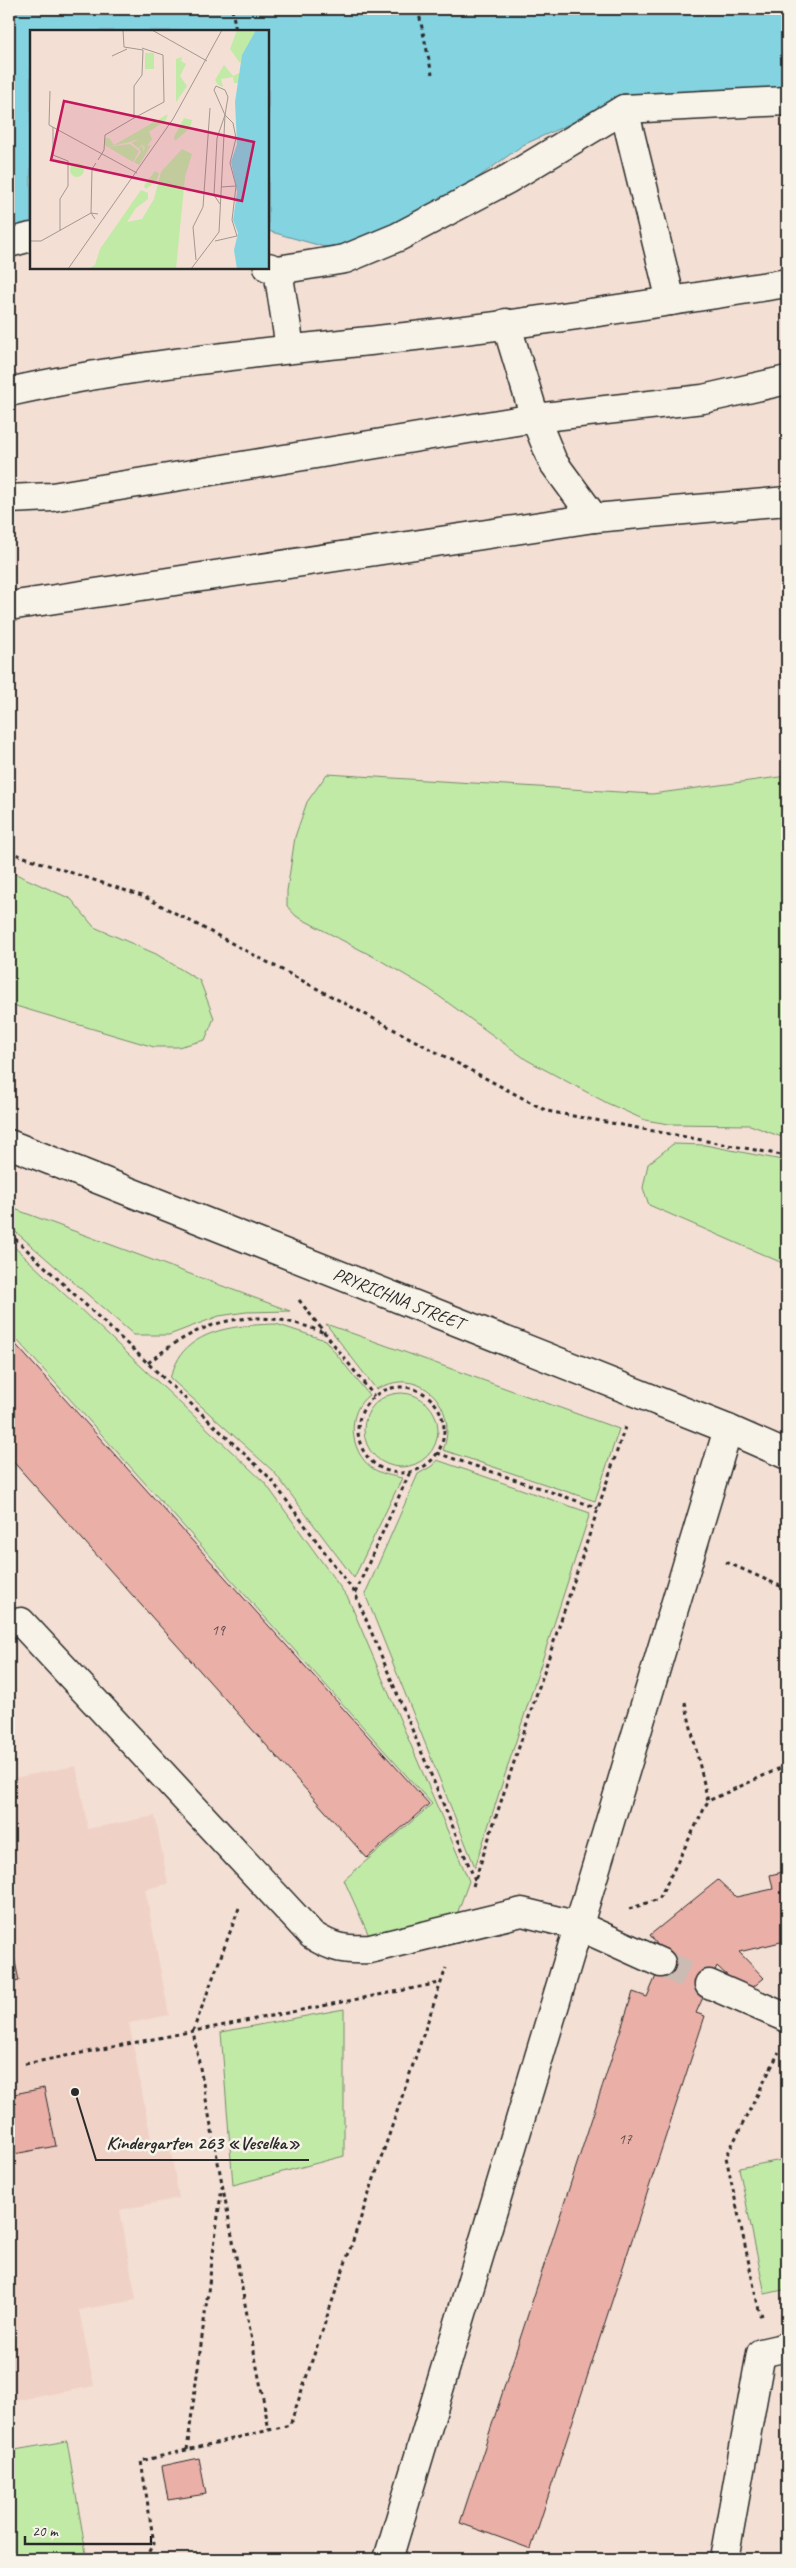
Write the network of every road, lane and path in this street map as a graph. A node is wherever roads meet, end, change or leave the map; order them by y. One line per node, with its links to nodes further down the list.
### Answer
1 (232, 9): 3 (path)
2 (418, 9): 4 (path)
3 (236, 30)
4 (432, 74)
5 (787, 101): 6 (street)
6 (624, 109): 9 (street); 11 (street)
7 (30, 238): 8 (street)
8 (9, 243)
9 (273, 269): 13 (street)
10 (787, 284): 11 (street)
11 (671, 301): 12 (street)
12 (506, 323): 13 (street); 16 (street)
13 (290, 348): 15 (street)
14 (787, 380): 16 (street)
15 (9, 392)
16 (535, 418): 17 (street); 19 (street)
17 (9, 500)
18 (787, 501): 19 (street)
19 (594, 518): 20 (street)
20 (9, 606)
21 (9, 852): 23 (path)
22 (9, 1144): 30 (street, PRYRICHNA STREET)
23 (787, 1156)
24 (9, 1233): 27 (path)
25 (298, 1298): 26 (path)
26 (326, 1334): 27 (path); 28 (path)
27 (148, 1363): 37 (path)
28 (374, 1396): 31 (path); 33 (path)
29 (626, 1421): 34 (path)
30 (728, 1429): 32 (street, PRYRICHNA STREET); 35 (street)
31 (437, 1453): 33 (path); 34 (path)
32 (787, 1455)
33 (410, 1472): 37 (path)
34 (598, 1508): 43 (path)
35 (693, 1548): 36 (path); 44 (street)
36 (787, 1589)
37 (355, 1593): 43 (path)
38 (13, 1618): 42 (street)
39 (683, 1694): 41 (path)
40 (787, 1765): 41 (path)
41 (708, 1802): 44 (path)
42 (253, 1871): 45 (street); 50 (path)
43 (475, 1881): 45 (path)
44 (579, 1926): 45 (street); 46 (street); 60 (street)
45 (460, 1927): 47 (path)
46 (661, 1963)
47 (441, 1983): 50 (path); 56 (path)
48 (709, 1984): 49 (street)
49 (787, 2018)
50 (193, 2030): 52 (path); 53 (path)
51 (783, 2045): 54 (path)
52 (26, 2064)
53 (223, 2183): 56 (path); 57 (path)
54 (769, 2313)
55 (787, 2347): 61 (street)
56 (269, 2430): 57 (path)
57 (187, 2450): 59 (path)
58 (787, 2557): 62 (path)
59 (146, 2559)
60 (388, 2559)
61 (724, 2559)
62 (772, 2559)

